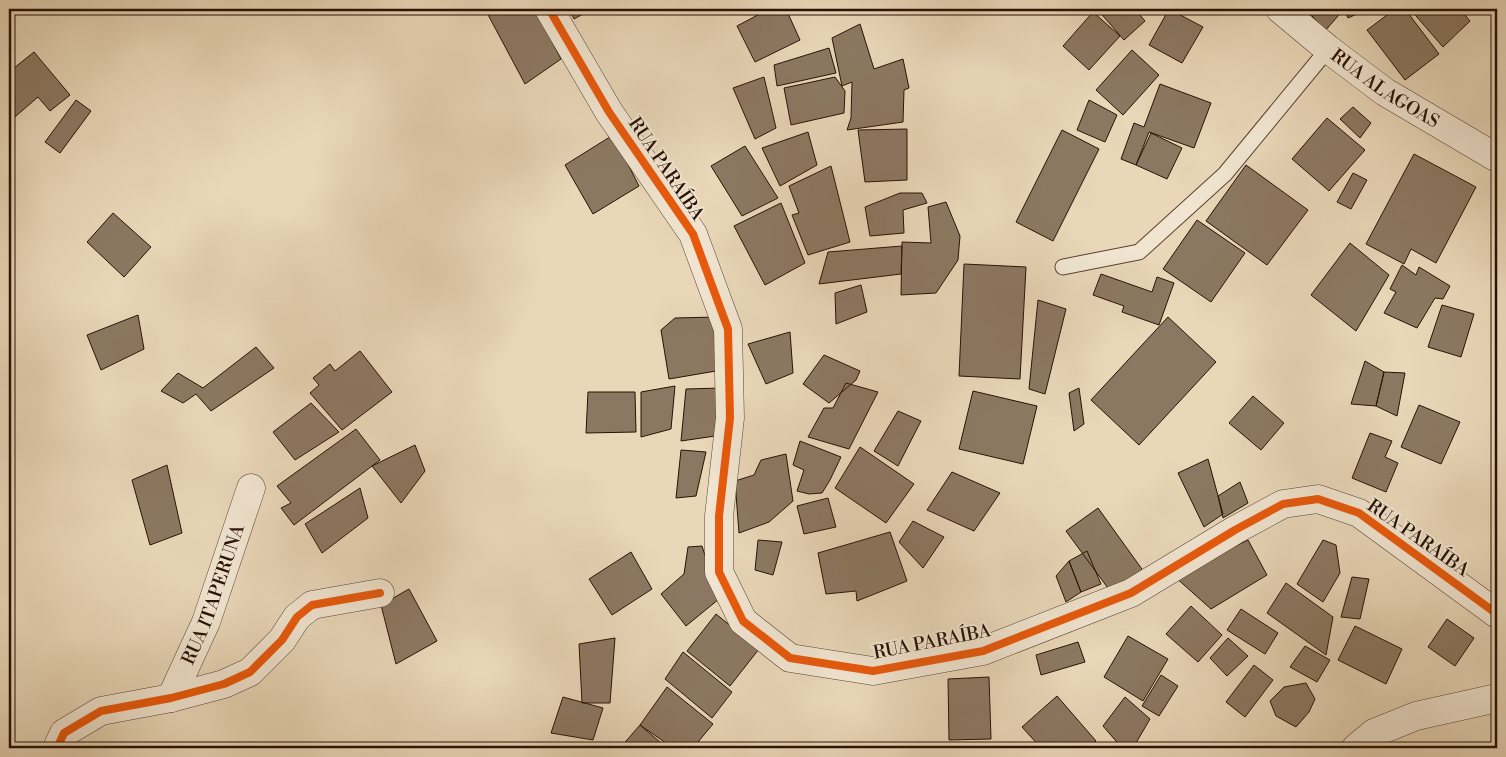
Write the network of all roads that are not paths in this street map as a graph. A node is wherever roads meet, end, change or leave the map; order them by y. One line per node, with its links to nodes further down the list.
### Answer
1 (549, 9): 8 (street, RUA PARAÍBA)
2 (1280, 9): 3 (street, RUA ALAGOAS)
3 (1328, 49): 4 (street, RUA ALAGOAS); 5 (lane)
4 (1497, 158)
5 (1063, 267)
6 (251, 488): 9 (street, RUA ITAPERUNA)
7 (380, 593): 9 (street, RUA ITAPERUNA)
8 (1497, 614)
9 (171, 698): 11 (street, RUA ITAPERUNA)
10 (1497, 698): 12 (street)
11 (57, 748)
12 (1356, 748)

